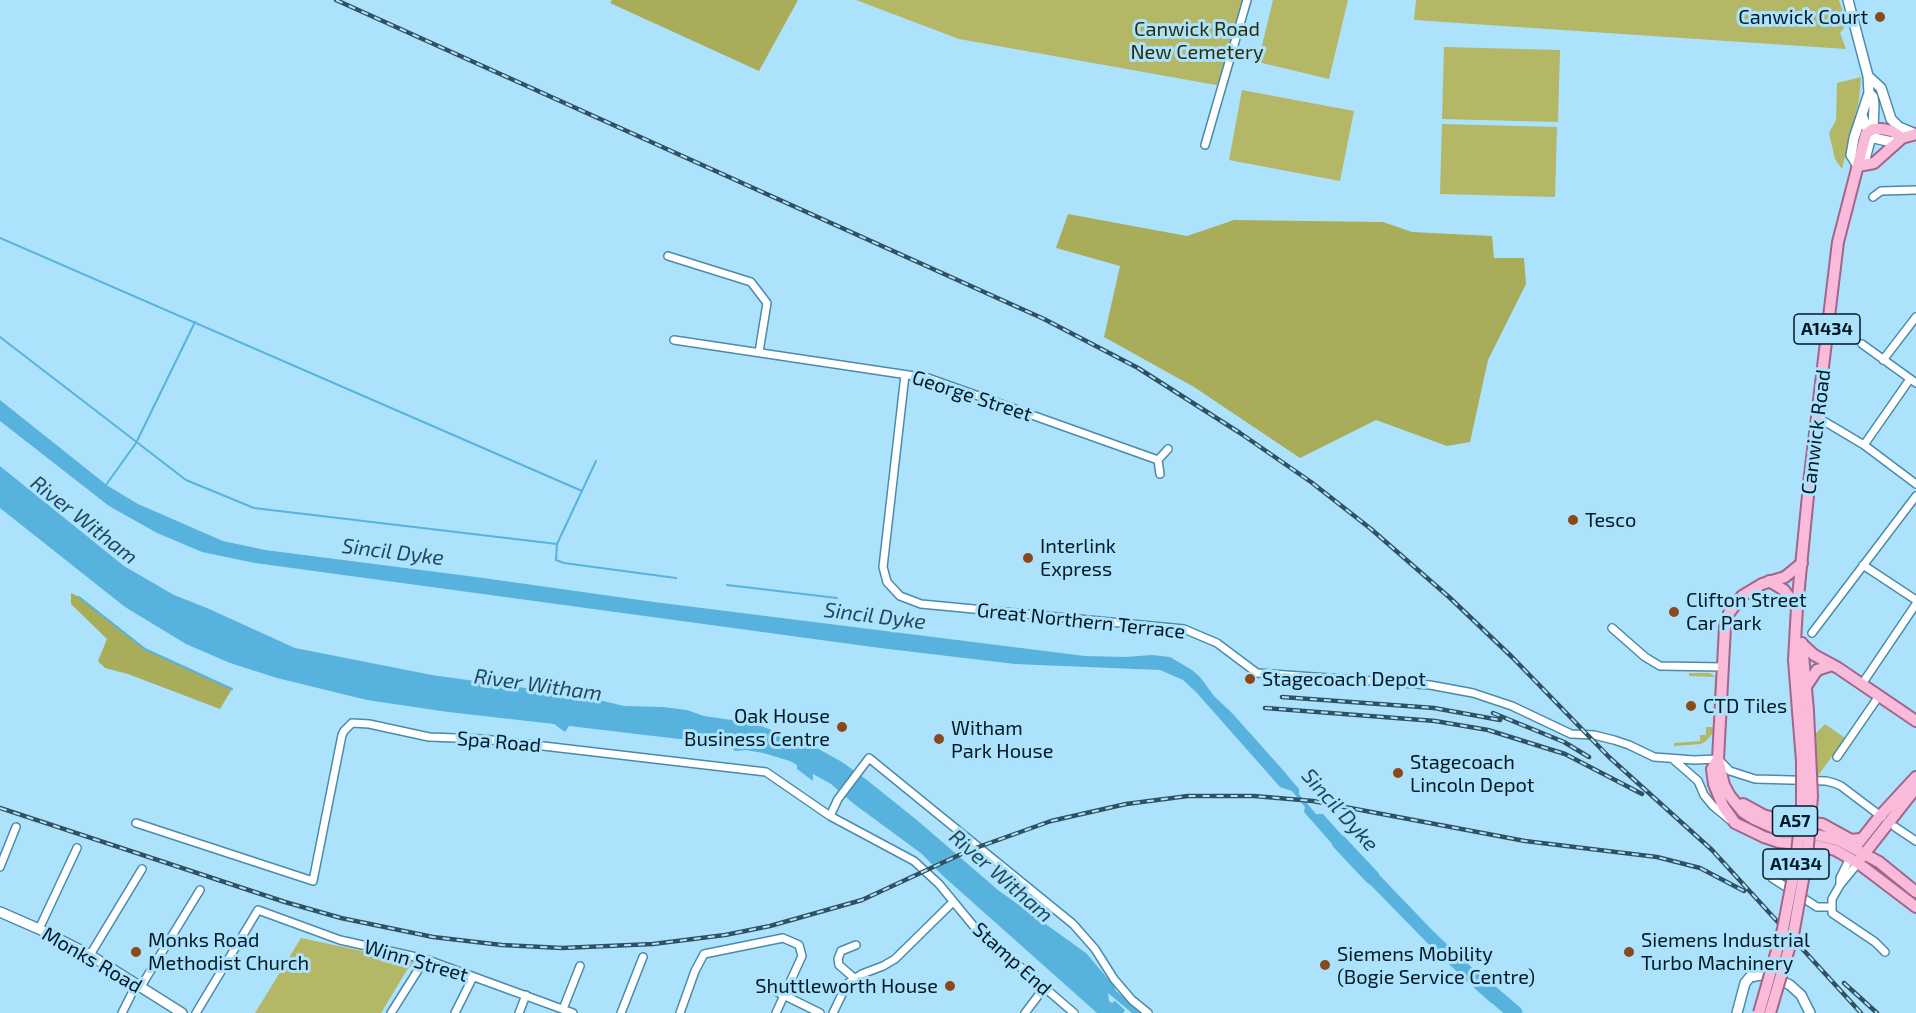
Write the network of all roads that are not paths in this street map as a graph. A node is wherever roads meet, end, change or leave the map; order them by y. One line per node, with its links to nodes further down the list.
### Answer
1 (1247, 0): 9 (street)
2 (1848, 0): 3 (main road, Canwick Road)
3 (1869, 76): 4 (main road, Canwick Road); 7 (main road)
4 (1869, 93): 5 (main road, Canwick Road); 6 (main road, Canwick Road)
5 (1862, 115): 6 (main road); 10 (main road, Canwick Road)
6 (1871, 132): 8 (main road); 10 (main road, A1434)
7 (1916, 134): 8 (main road)
8 (1902, 138): 10 (main road)
9 (1205, 146)
10 (1858, 166): 21 (main road, Canwick Road / A1434)
11 (1916, 190): 12 (street)
12 (1873, 197)
13 (668, 256): 17 (street)
14 (1916, 317): 18 (street)
15 (674, 340): 17 (street, George Street)
16 (1862, 344): 18 (street)
17 (759, 352): 19 (street, George Street)
18 (1883, 360): 20 (street)
19 (905, 375): 24 (street, George Street); 48 (street, Great Northern Terrace)
20 (1913, 381): 22 (street)
21 (1817, 417): 22 (street); 28 (main road, Canwick Road / A1434)
22 (1864, 445): 26 (street)
23 (1168, 449): 24 (street)
24 (1158, 460): 25 (street)
25 (1160, 474)
26 (1916, 484)
27 (1916, 496): 29 (street)
28 (1802, 563): 30 (main road, A57); 32 (main road, Canwick Road / A1434)
29 (1863, 565): 31 (street); 34 (street)
30 (1769, 581): 32 (main road); 40 (main road, A57)
31 (1916, 602): 41 (street)
32 (1797, 607): 36 (main road, Canwick Road / A1434)
33 (1810, 618): 34 (street)
34 (1818, 625): 37 (street)
35 (1612, 628): 40 (street)
36 (1797, 628): 38 (main road, Canwick Road / A1434); 44 (main road, Canwick Road / A1434)
37 (1812, 633)
38 (1802, 644): 39 (main road); 42 (main road, Canwick Road / A1434)
39 (1832, 665): 41 (main road); 42 (main road)
40 (1723, 667): 47 (main road, A57)
41 (1862, 684): 43 (main road)
42 (1807, 685): 44 (main road, Canwick Road / A1434)
43 (1879, 696): 45 (main road); 46 (street)
44 (1803, 711): 99 (main road, A1434, bridge); 100 (main road, A1434, bridge)
45 (1916, 721)
46 (1837, 757)
47 (1718, 759): 48 (street, Great Northern Terrace); 52 (street); 53 (main road, A57); 58 (main road, A57)
48 (1674, 760): 53 (street)
49 (1916, 777): 52 (main road)
50 (1916, 788): 52 (main road)
51 (830, 816): 54 (street, Spa Road); 64 (street, Spa Road); 97 (street)
52 (1888, 821): 56 (street); 58 (main road)
53 (1735, 823): 58 (main road, A57)
54 (136, 824)
55 (16, 827): 60 (street)
56 (1916, 841)
57 (76, 848): 68 (street)
58 (1857, 852): 63 (main road, A57); 65 (street); 66 (main road, A57)
59 (1769, 854): 65 (street)
60 (0, 867)
61 (142, 869): 71 (street)
62 (200, 890): 78 (street)
63 (1916, 892)
64 (953, 902): 76 (street); 79 (street, Stamp End)
65 (1831, 907): 70 (street)
66 (1916, 907)
67 (0, 912): 68 (main road, Monks Road)
68 (39, 929): 71 (main road, Monks Road)
69 (856, 945): 76 (street)
70 (1884, 952)
71 (90, 955): 78 (main road, Monks Road)
72 (644, 957): 90 (street)
73 (425, 959): 75 (street, Winn Street); 85 (street, Winn Street); 86 (street)
74 (580, 966): 82 (street)
75 (472, 976): 80 (street, Winn Street); 87 (street)
76 (854, 978): 94 (street)
77 (763, 986): 81 (street)
78 (138, 987): 83 (street); 84 (main road, Monks Road)
79 (1044, 988): 95 (street); 96 (street, Stamp End)
80 (526, 995): 82 (street, Winn Street); 88 (street)
81 (784, 996): 91 (street); 92 (street); 93 (street)
82 (563, 1009): 89 (street, Winn Street)
83 (122, 1013)
84 (182, 1013)
85 (196, 1013)
86 (390, 1013)
87 (455, 1013)
88 (519, 1013)
89 (573, 1013)
90 (621, 1013)
91 (680, 1013)
92 (776, 1013)
93 (820, 1013)
94 (833, 1013)
95 (1025, 1013)
96 (1074, 1013)
97 (1148, 1013)
98 (1737, 1013): 101 (main road)
99 (1759, 1013)
100 (1770, 1013)
101 (1810, 1013)

